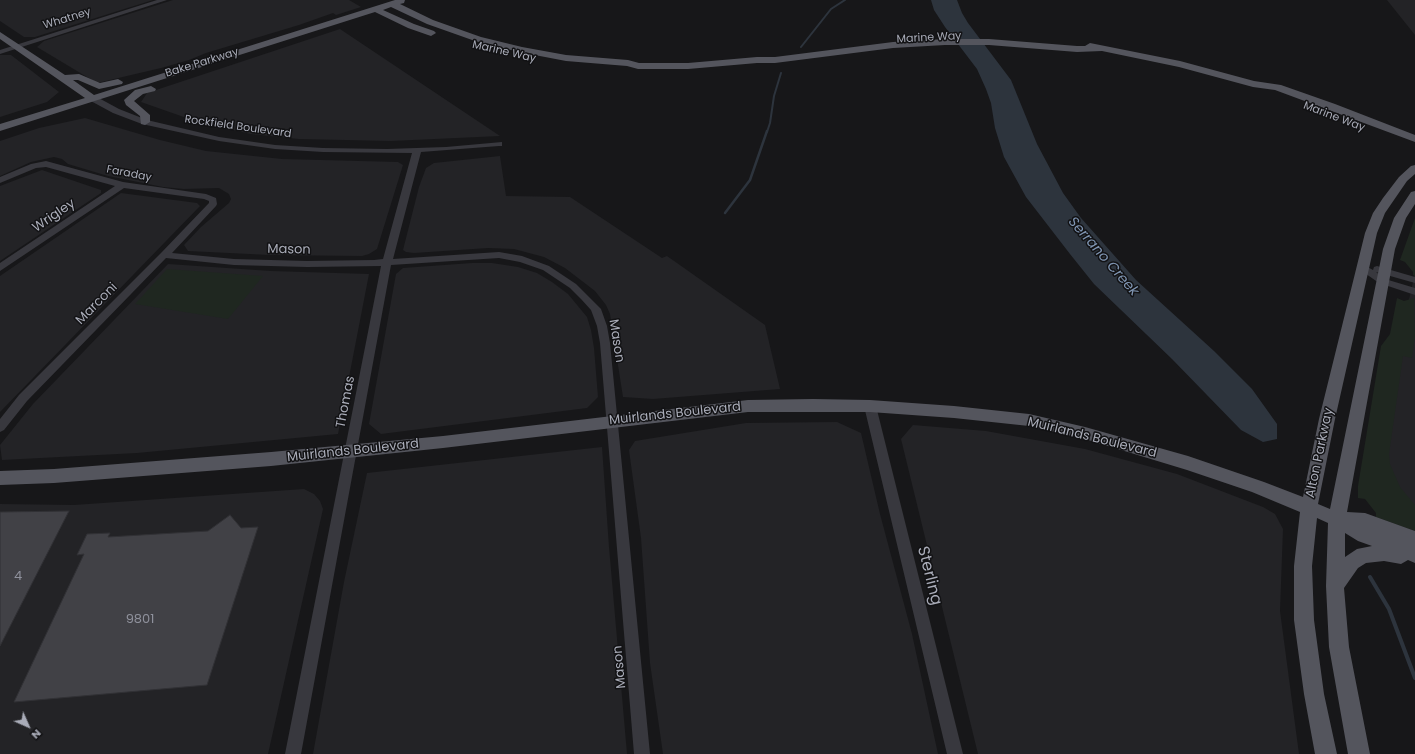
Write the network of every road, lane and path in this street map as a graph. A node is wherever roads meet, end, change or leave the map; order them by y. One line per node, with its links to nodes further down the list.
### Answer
1 (164, 0): 8 (street, Whatney)
2 (404, 0): 3 (main road, Bake Parkway)
3 (392, 4): 4 (main road, Bake Parkway); 12 (main road, Marine Way)
4 (375, 9): 7 (main road, Bake Parkway); 12 (main road, Marine Way)
5 (328, 17): 7 (main road)
6 (0, 35): 8 (main road, Rockfield Boulevard)
7 (278, 40): 10 (main road, Bake Parkway)
8 (15, 47): 9 (street, Whatney); 14 (main road, Rockfield Boulevard)
9 (0, 52)
10 (234, 53): 11 (main road); 13 (main road, Bake Parkway)
11 (200, 55)
12 (638, 66): 15 (main road, Marine Way)
13 (181, 70): 14 (main road); 16 (main road, Bake Parkway); 17 (main road)
14 (61, 78): 16 (main road, Rockfield Boulevard); 18 (main road)
15 (1253, 84): 19 (main road, Marine Way); 21 (main road, Marine Way)
16 (92, 98): 17 (street, Rockfield Boulevard); 18 (main road, Bake Parkway)
17 (145, 122): 22 (street, Rockfield Boulevard)
18 (0, 127)
19 (1415, 139)
20 (499, 144): 22 (street, Rockfield Boulevard)
21 (1415, 148)
22 (417, 151): 29 (street, Thomas)
23 (1415, 168): 30 (main road, Alton Parkway)
24 (0, 180): 25 (street, Faraday)
25 (122, 185): 27 (street, Faraday); 31 (street, Wrigley)
26 (1415, 195): 32 (main road)
27 (213, 200): 28 (street, Marconi)
28 (164, 255): 29 (street, Mason); 37 (street, Marconi)
29 (387, 262): 36 (street, Mason); 38 (street, Thomas)
30 (1362, 267): 32 (street); 40 (main road, Alton Parkway)
31 (0, 268)
32 (1383, 276): 33 (street); 34 (street); 41 (main road)
33 (1415, 280)
34 (1415, 292)
35 (870, 406): 36 (main road, Muirlands Boulevard); 40 (main road, Muirlands Boulevard); 48 (street, Sterling)
36 (611, 421): 38 (main road, Muirlands Boulevard); 47 (street, Mason)
37 (0, 427)
38 (351, 451): 39 (main road, Muirlands Boulevard); 46 (street, Thomas)
39 (0, 478)
40 (1309, 508): 41 (main road, Muirlands Boulevard); 49 (main road, Alton Parkway)
41 (1337, 519): 42 (main road); 43 (main road); 45 (main road)
42 (1415, 540)
43 (1415, 555)
44 (1415, 559): 45 (main road)
45 (1335, 586): 50 (main road)
46 (293, 754)
47 (642, 754)
48 (955, 754)
49 (1326, 754)
50 (1359, 754)

